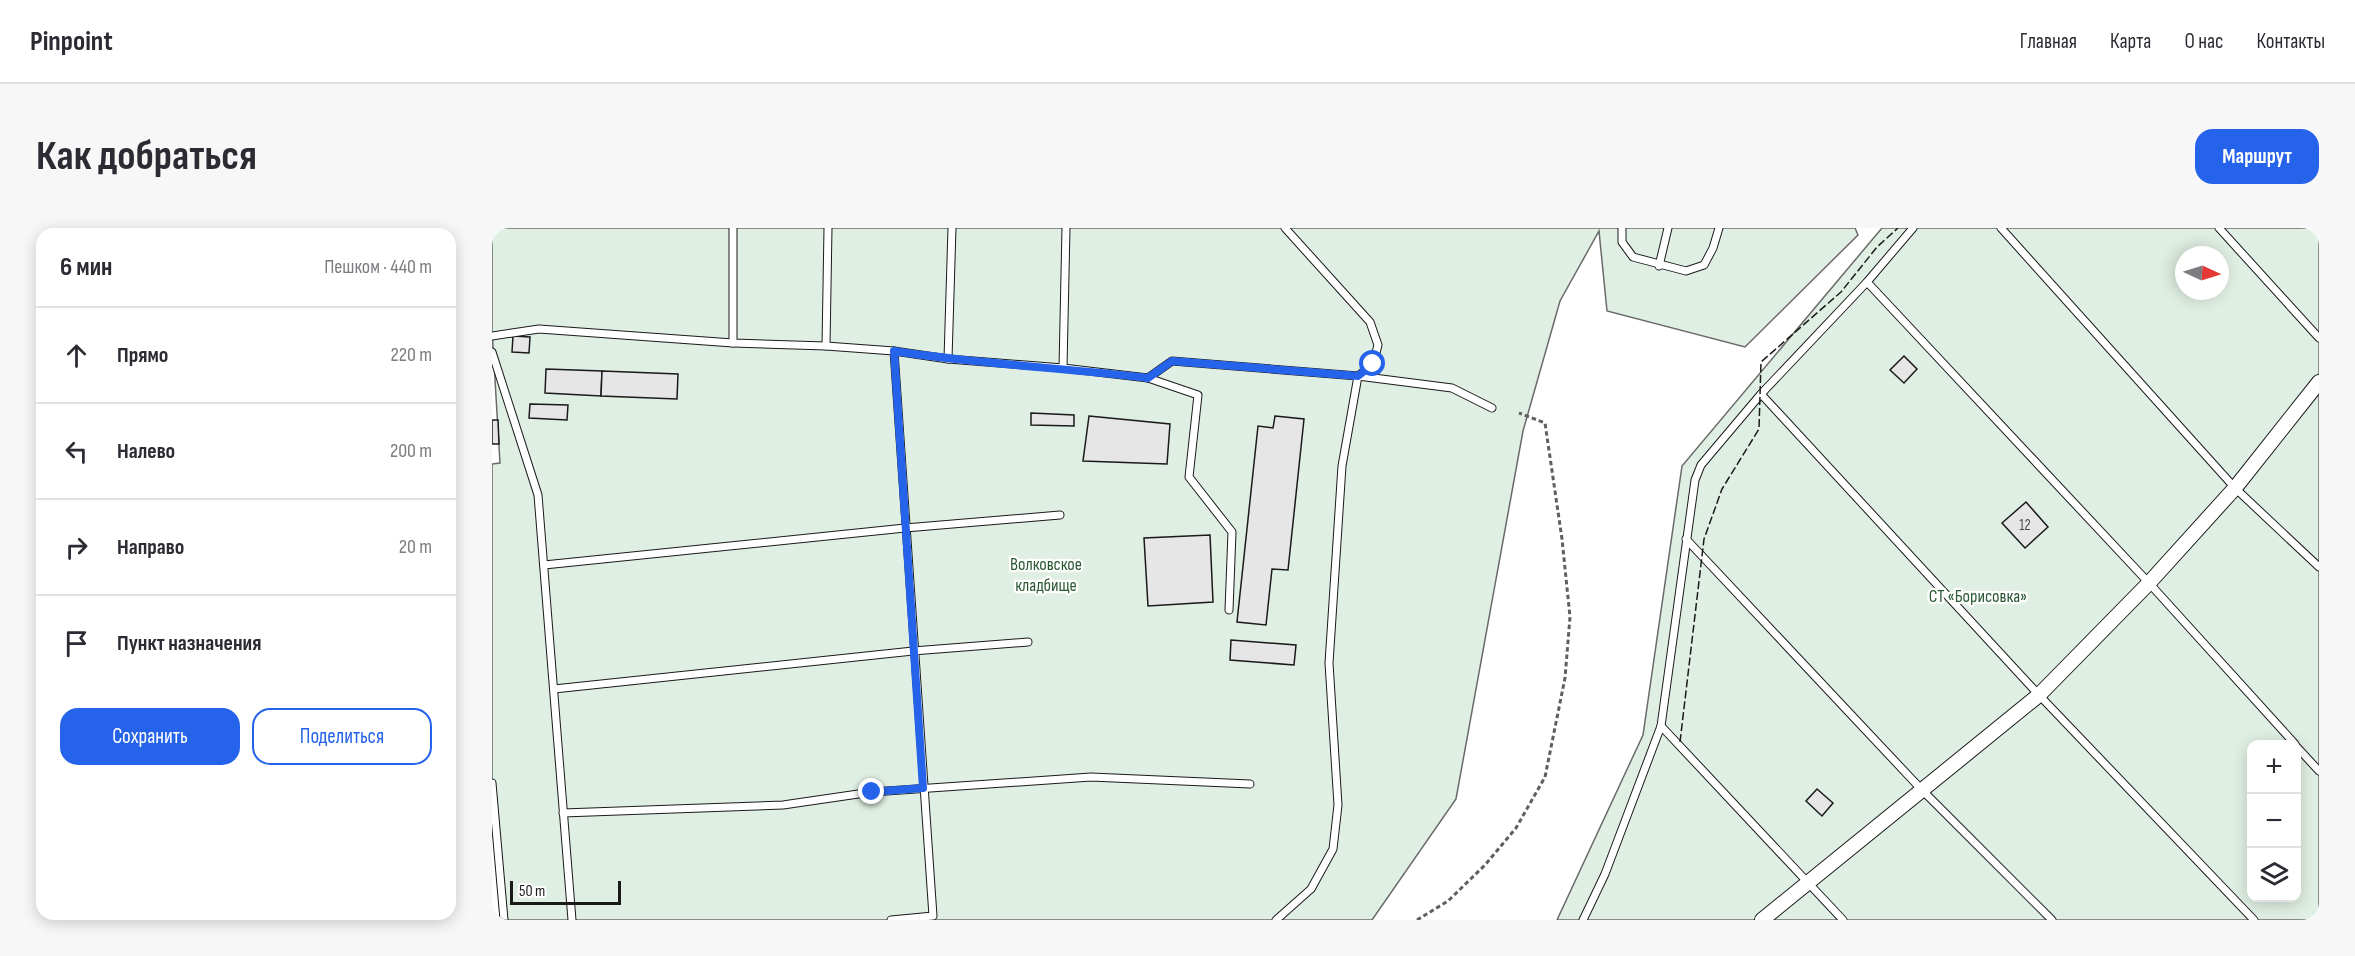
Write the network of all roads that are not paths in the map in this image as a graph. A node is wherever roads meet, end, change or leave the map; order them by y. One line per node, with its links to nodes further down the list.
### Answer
1 (733, 228): 16 (lane)
2 (828, 228): 17 (lane)
3 (952, 228): 20 (lane)
4 (1065, 228): 21 (lane)
5 (1285, 228): 22 (lane)
6 (1622, 228): 12 (lane)
7 (1668, 228): 12 (lane)
8 (1719, 228): 12 (lane)
9 (1913, 228): 13 (lane)
10 (2001, 228): 27 (lane)
11 (2218, 228): 15 (lane)
12 (1659, 266)
13 (1868, 282): 25 (lane); 33 (lane)
14 (492, 336): 16 (lane)
15 (2319, 338)
16 (733, 343): 17 (lane)
17 (826, 346): 18 (lane)
18 (894, 351): 20 (lane); 29 (lane)
19 (492, 352): 31 (lane)
20 (948, 359): 21 (lane)
21 (1063, 368): 23 (lane)
22 (1358, 376): 23 (lane); 26 (lane); 52 (lane)
23 (1148, 378): 34 (lane)
24 (2319, 382): 27 (street)
25 (1761, 394): 30 (lane); 38 (lane)
26 (1492, 408)
27 (2235, 488): 32 (lane); 33 (street)
28 (1060, 515): 29 (lane)
29 (905, 528): 31 (lane); 36 (lane)
30 (1686, 539): 39 (lane); 46 (lane)
31 (544, 565): 37 (lane)
32 (2319, 567)
33 (2149, 583): 38 (street); 40 (lane)
34 (1229, 610)
35 (1028, 642): 36 (lane)
36 (913, 651): 37 (lane); 45 (lane)
37 (554, 689): 47 (lane)
38 (2039, 695): 46 (street); 57 (lane)
39 (1661, 726): 48 (lane); 53 (lane)
40 (2291, 740)
41 (2301, 751): 42 (lane)
42 (2319, 771)
43 (492, 783): 49 (lane)
44 (1250, 784): 45 (lane)
45 (923, 788): 47 (lane); 51 (lane)
46 (1921, 789): 48 (street); 56 (lane)
47 (563, 813): 50 (lane)
48 (1806, 882): 54 (street); 55 (lane)
49 (504, 920)
50 (572, 920)
51 (891, 920)
52 (1276, 920)
53 (1583, 920)
54 (1762, 920)
55 (1843, 920)
56 (2052, 920)
57 (2254, 920)

